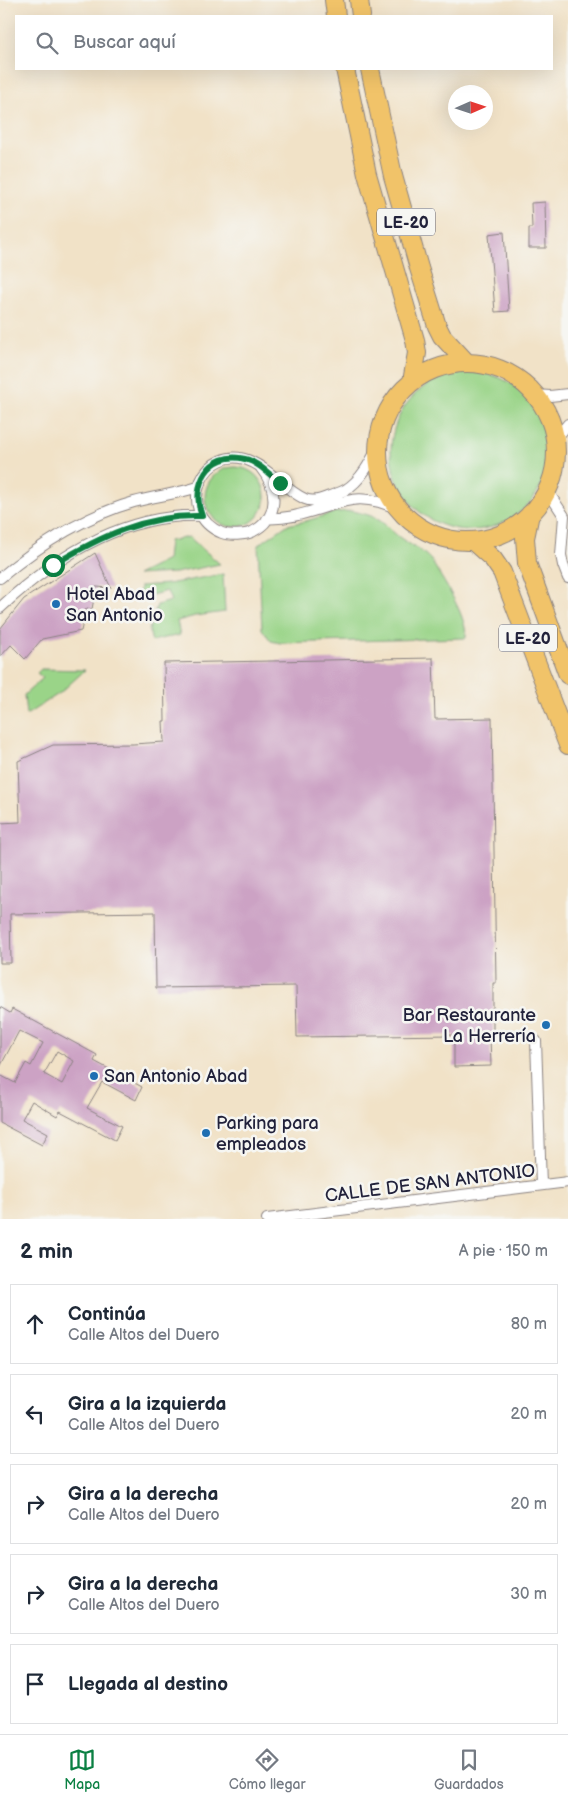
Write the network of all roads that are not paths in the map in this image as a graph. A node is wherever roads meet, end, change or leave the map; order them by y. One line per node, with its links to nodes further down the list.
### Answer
1 (334, 0): 3 (highway)
2 (359, 0): 4 (highway)
3 (336, 15)
4 (361, 15)
5 (345, 70): 8 (highway, LE-20)
6 (370, 70): 7 (highway, LE-20)
7 (468, 363): 8 (highway, LE-20); 10 (highway, LE-20)
8 (412, 382): 13 (highway, LE-20)
9 (568, 394): 10 (street)
10 (535, 395): 12 (highway, LE-20)
11 (568, 424): 12 (street)
12 (555, 440): 16 (highway, LE-20)
13 (378, 445): 14 (street); 17 (highway, LE-20)
14 (261, 468): 15 (street); 20 (street)
15 (198, 488): 19 (street); 22 (street)
16 (547, 490): 18 (highway, LE-20); 23 (street)
17 (400, 510): 20 (street); 21 (highway, LE-20)
18 (530, 514): 21 (highway, LE-20); 25 (highway, LE-20)
19 (202, 516): 20 (street); 24 (street)
20 (267, 519)
21 (473, 541): 26 (highway, LE-20)
22 (0, 578)
23 (568, 578)
24 (0, 608)
25 (568, 675)
26 (568, 745)
27 (536, 1041): 29 (street)
28 (568, 1182): 29 (street, CALLE DE SAN ANTONIO)
29 (541, 1186): 30 (street, CALLE DE SAN ANTONIO)
30 (267, 1219)

